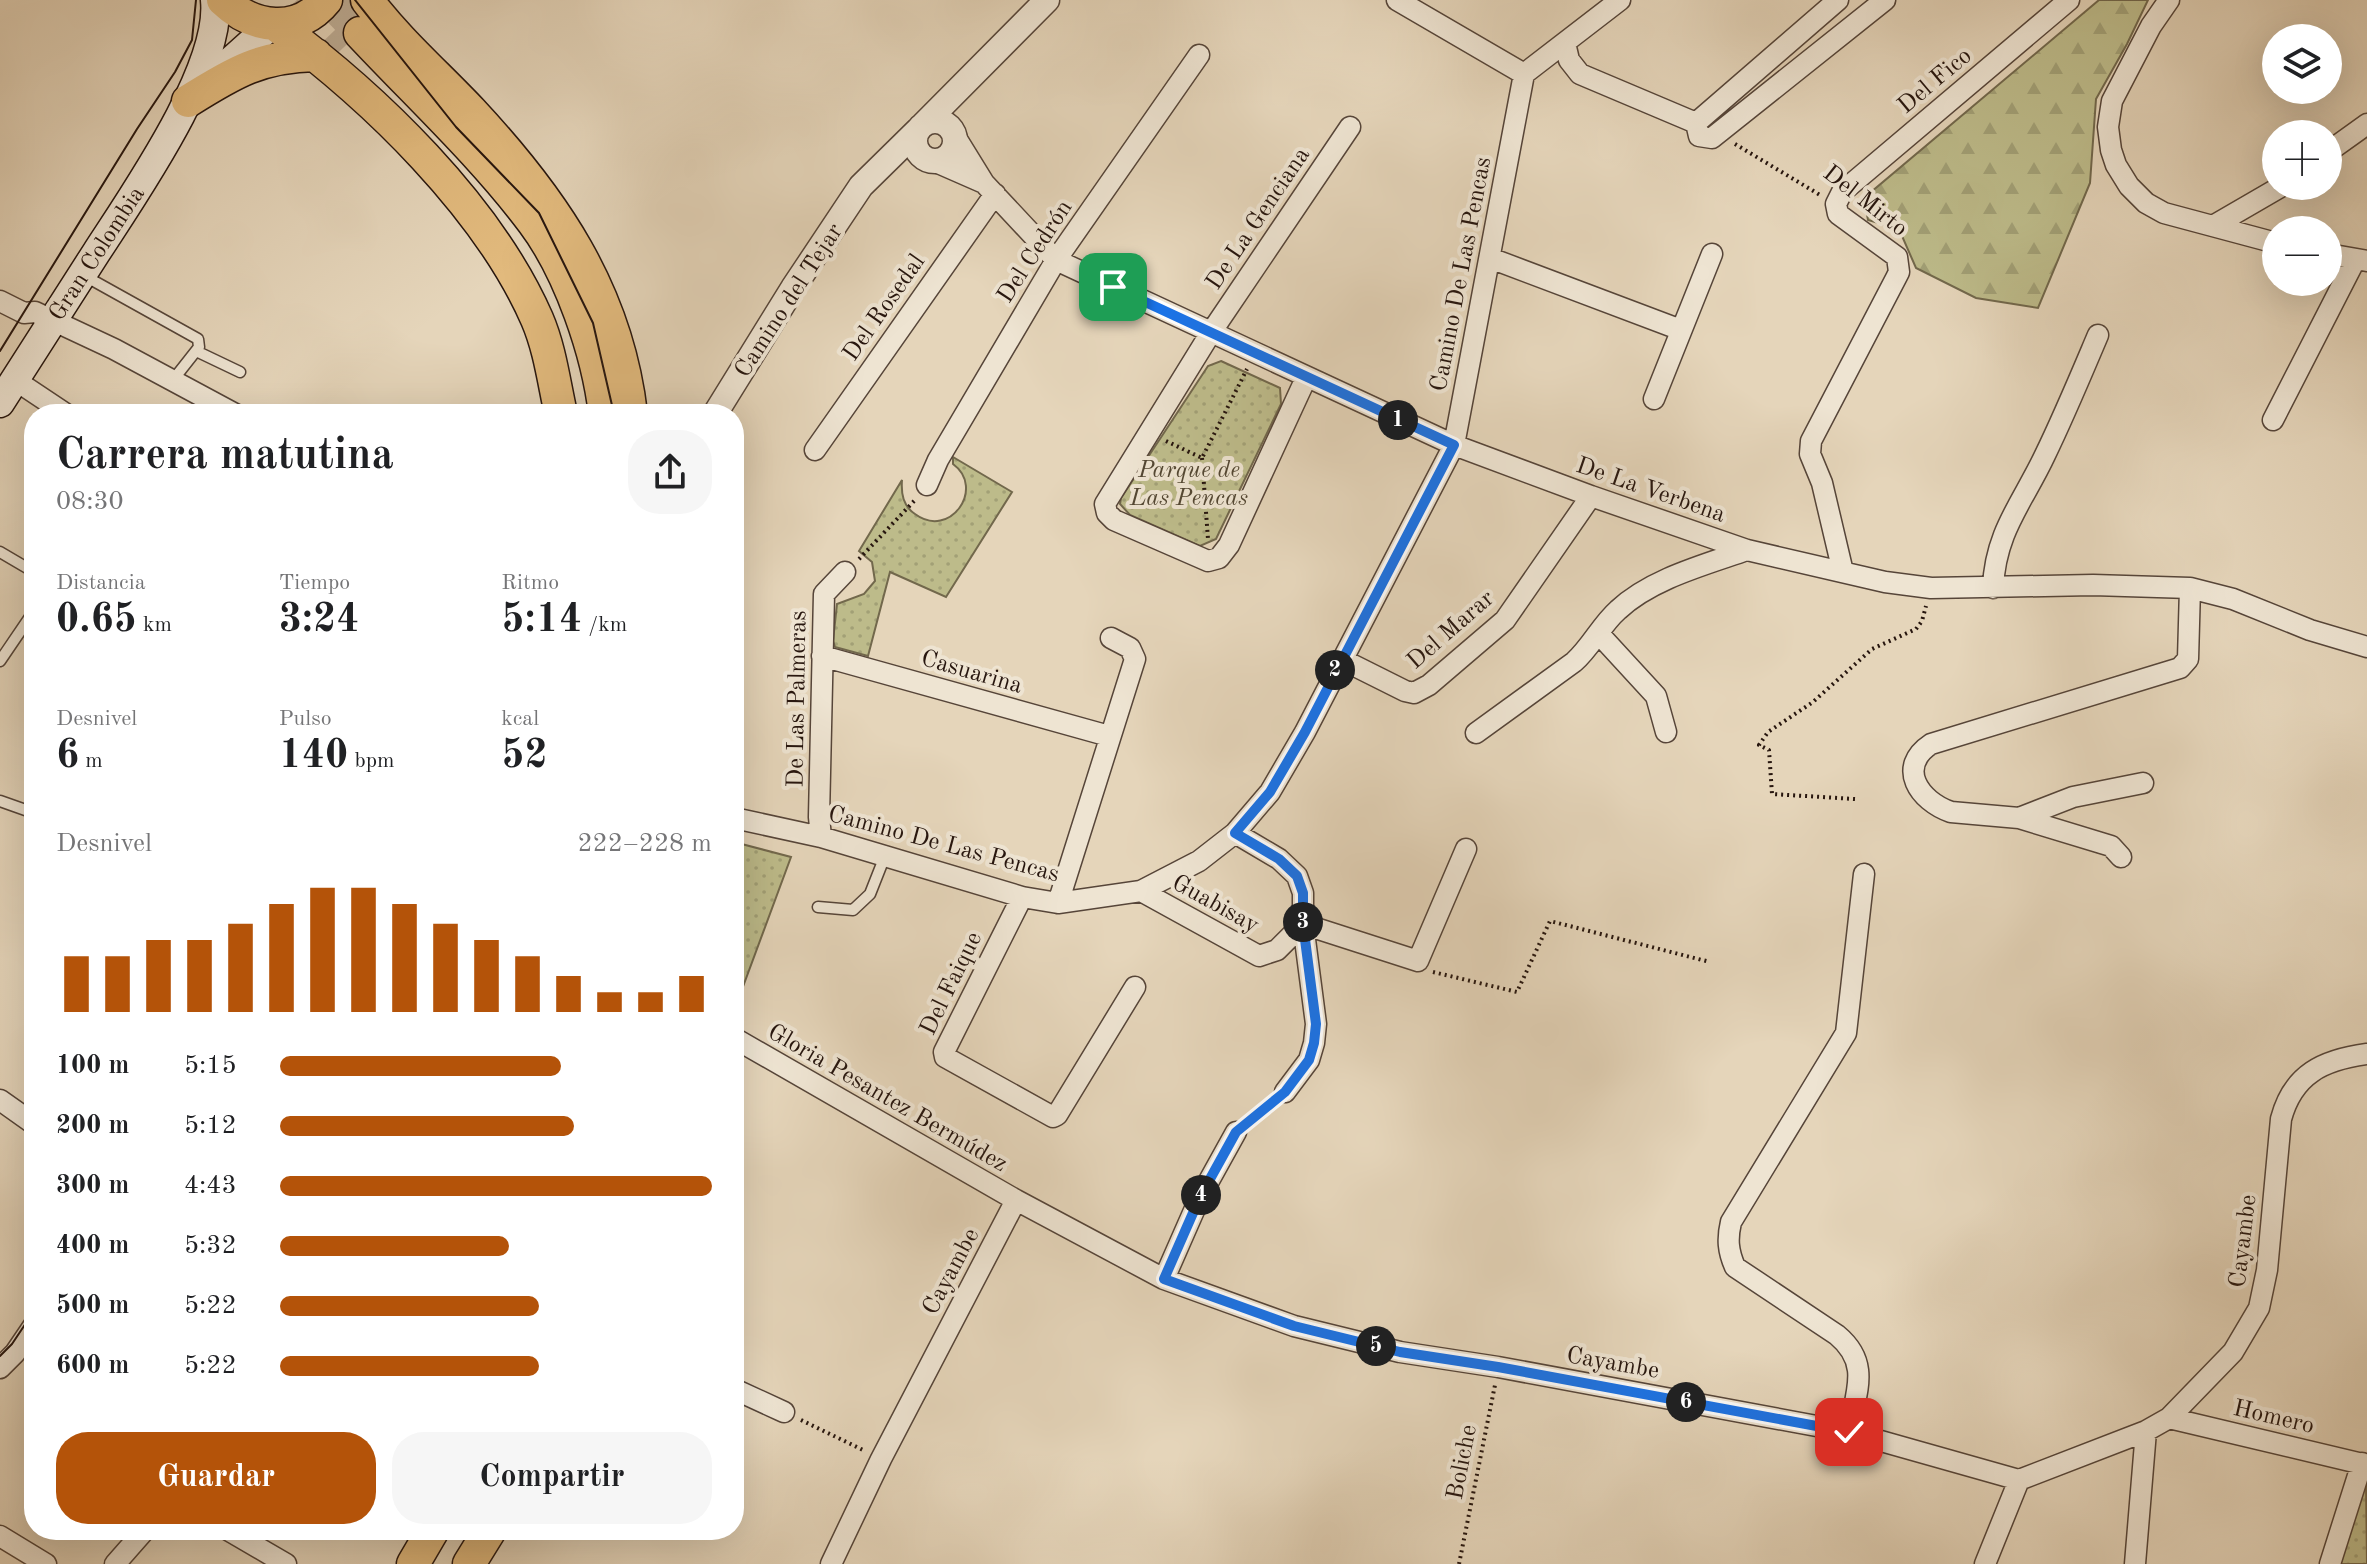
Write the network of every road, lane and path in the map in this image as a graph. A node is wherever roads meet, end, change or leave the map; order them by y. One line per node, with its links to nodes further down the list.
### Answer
1 (215, 0): 18 (main road, Gran Colombia)
2 (223, 0): 12 (main road)
3 (326, 0): 12 (main road)
4 (367, 0): 55 (main road)
5 (1047, 0): 16 (street, Camino del Tejar)
6 (1397, 0): 17 (street)
7 (1620, 0): 13 (street)
8 (1838, 0): 19 (street)
9 (1885, 0): 24 (street)
10 (2069, 0): 30 (street, Del Fico)
11 (2169, 0): 31 (street)
12 (274, 25): 14 (main road); 18 (main road, Gran Colombia)
13 (1565, 43): 17 (street); 19 (street)
14 (340, 45): 18 (main road); 52 (main road); 53 (main road); 54 (main road)
15 (1199, 55): 35 (street, Del Cedrón)
16 (975, 73): 21 (street, Camino del Tejar); 23 (street, Camino del Tejar)
17 (1524, 74): 34 (street, Camino De Las Pencas)
18 (188, 101): 37 (main road, Gran Colombia)
19 (1696, 123): 24 (street)
20 (2367, 124): 25 (street)
21 (920, 127): 23 (street); 26 (street); 27 (street, Camino del Tejar)
22 (1350, 127): 41 (street, De La Genciana)
23 (954, 133): 26 (street); 28 (street, De La Verbena)
24 (1719, 135): 30 (path, Del Mirto)
25 (2342, 142)
26 (933, 161): 27 (street); 28 (street, De La Verbena)
27 (861, 186): 56 (street, Camino del Tejar)
28 (989, 188): 35 (street, De La Verbena); 60 (street, Del Rosedal)
29 (2262, 198): 31 (street)
30 (1836, 204): 69 (street, Del Mirto)
31 (2213, 226): 32 (street)
32 (2262, 239)
33 (1712, 254): 40 (street)
34 (1490, 258): 40 (street); 59 (street, Camino De Las Pencas)
35 (1056, 260): 41 (street, De La Verbena); 62 (street, Del Cedrón)
36 (2361, 261): 57 (street)
37 (82, 275): 39 (main road, Gran Colombia); 43 (lane)
38 (0, 301): 39 (street)
39 (52, 322): 47 (street); 48 (main road, Gran Colombia)
40 (1681, 330): 49 (street)
41 (1210, 334): 46 (street, De La Verbena); 66 (street, De La Genciana)
42 (2098, 335): 71 (street)
43 (196, 351): 45 (lane); 47 (lane)
44 (1246, 371): 61 (path)
45 (240, 372)
46 (1306, 378): 59 (street, De La Verbena); 66 (street)
47 (173, 380): 51 (street)
48 (7, 392): 50 (street)
49 (1654, 399)
50 (39, 404)
51 (217, 404)
52 (558, 404)
53 (581, 404)
54 (603, 404)
55 (629, 404)
56 (721, 404)
57 (2273, 420)
58 (1160, 439): 61 (path)
59 (1454, 445): 63 (street, De La Verbena); 78 (street, Camino De Las Pencas)
60 (815, 450)
61 (1202, 458): 66 (path)
62 (927, 485): 68 (path)
63 (1591, 496): 64 (street, De La Verbena); 78 (street, Del Marar)
64 (1747, 550): 69 (street, De La Verbena); 74 (street)
65 (0, 552): 67 (lane)
66 (1208, 561)
67 (24, 566)
68 (845, 572): 77 (street, De Las Palmeras)
69 (1843, 572): 70 (street, De La Verbena)
70 (1931, 588): 71 (street, De La Verbena); 84 (path)
71 (1993, 588): 72 (street, De La Verbena)
72 (2190, 588): 76 (street, De La Verbena); 87 (street)
73 (24, 626): 79 (lane)
74 (1599, 634): 80 (street); 81 (street)
75 (1111, 638): 82 (street)
76 (2367, 647)
77 (822, 656): 82 (street, Casuarina); 90 (street, De Las Palmeras)
78 (1341, 659): 89 (street, Camino De Las Pencas)
79 (0, 661)
80 (1666, 732)
81 (1476, 733)
82 (1109, 736): 97 (street)
83 (2143, 783): 87 (street)
84 (1855, 799)
85 (0, 801): 86 (lane)
86 (24, 809)
87 (2019, 818): 93 (street)
88 (744, 820): 90 (street, Camino De Las Pencas)
89 (1235, 833): 95 (street, Camino De Las Pencas); 99 (street)
90 (821, 837): 92 (street, Camino De Las Pencas)
91 (1466, 849): 100 (street)
92 (885, 856): 96 (street, Camino De Las Pencas); 98 (lane)
93 (2121, 857)
94 (1864, 874): 118 (street)
95 (1141, 891): 97 (street, Camino De Las Pencas); 99 (street, Guabisay)
96 (1022, 897): 97 (street, Camino De Las Pencas); 102 (street, Del Faique)
97 (1058, 903)
98 (818, 907)
99 (1303, 924): 100 (street); 105 (street)
100 (1418, 961): 101 (path)
101 (1710, 962)
102 (1135, 987)
103 (744, 1044): 109 (street, Gloria Pesantez Bermúdez)
104 (2367, 1054): 116 (street, Cayambe)
105 (1285, 1092): 108 (path)
106 (0, 1100): 107 (street)
107 (24, 1117)
108 (1236, 1132): 110 (street)
109 (1016, 1200): 110 (street, Cayambe); 119 (street, Cayambe)
110 (1164, 1279): 112 (street, Cayambe)
111 (24, 1340): 113 (street)
112 (1498, 1367): 118 (street, Cayambe); 133 (path, Boliche)
113 (0, 1368)
114 (744, 1394): 115 (street)
115 (784, 1412): 119 (path)
116 (2169, 1418): 117 (street, Cayambe); 120 (street, Homero)
117 (2146, 1431): 121 (street, Cayambe); 135 (street)
118 (1849, 1432): 121 (street, Cayambe)
119 (881, 1459): 132 (street, Cayambe)
120 (2365, 1464): 136 (street)
121 (2019, 1480): 134 (street)
122 (0, 1536): 127 (street)
123 (136, 1540): 128 (street)
124 (245, 1540): 129 (street)
125 (427, 1540): 130 (main road)
126 (484, 1540): 131 (main road)
127 (46, 1564)
128 (115, 1564)
129 (286, 1564)
130 (413, 1564)
131 (469, 1564)
132 (831, 1564)
133 (1459, 1564)
134 (1985, 1564)
135 (2135, 1564)
136 (2330, 1564)

